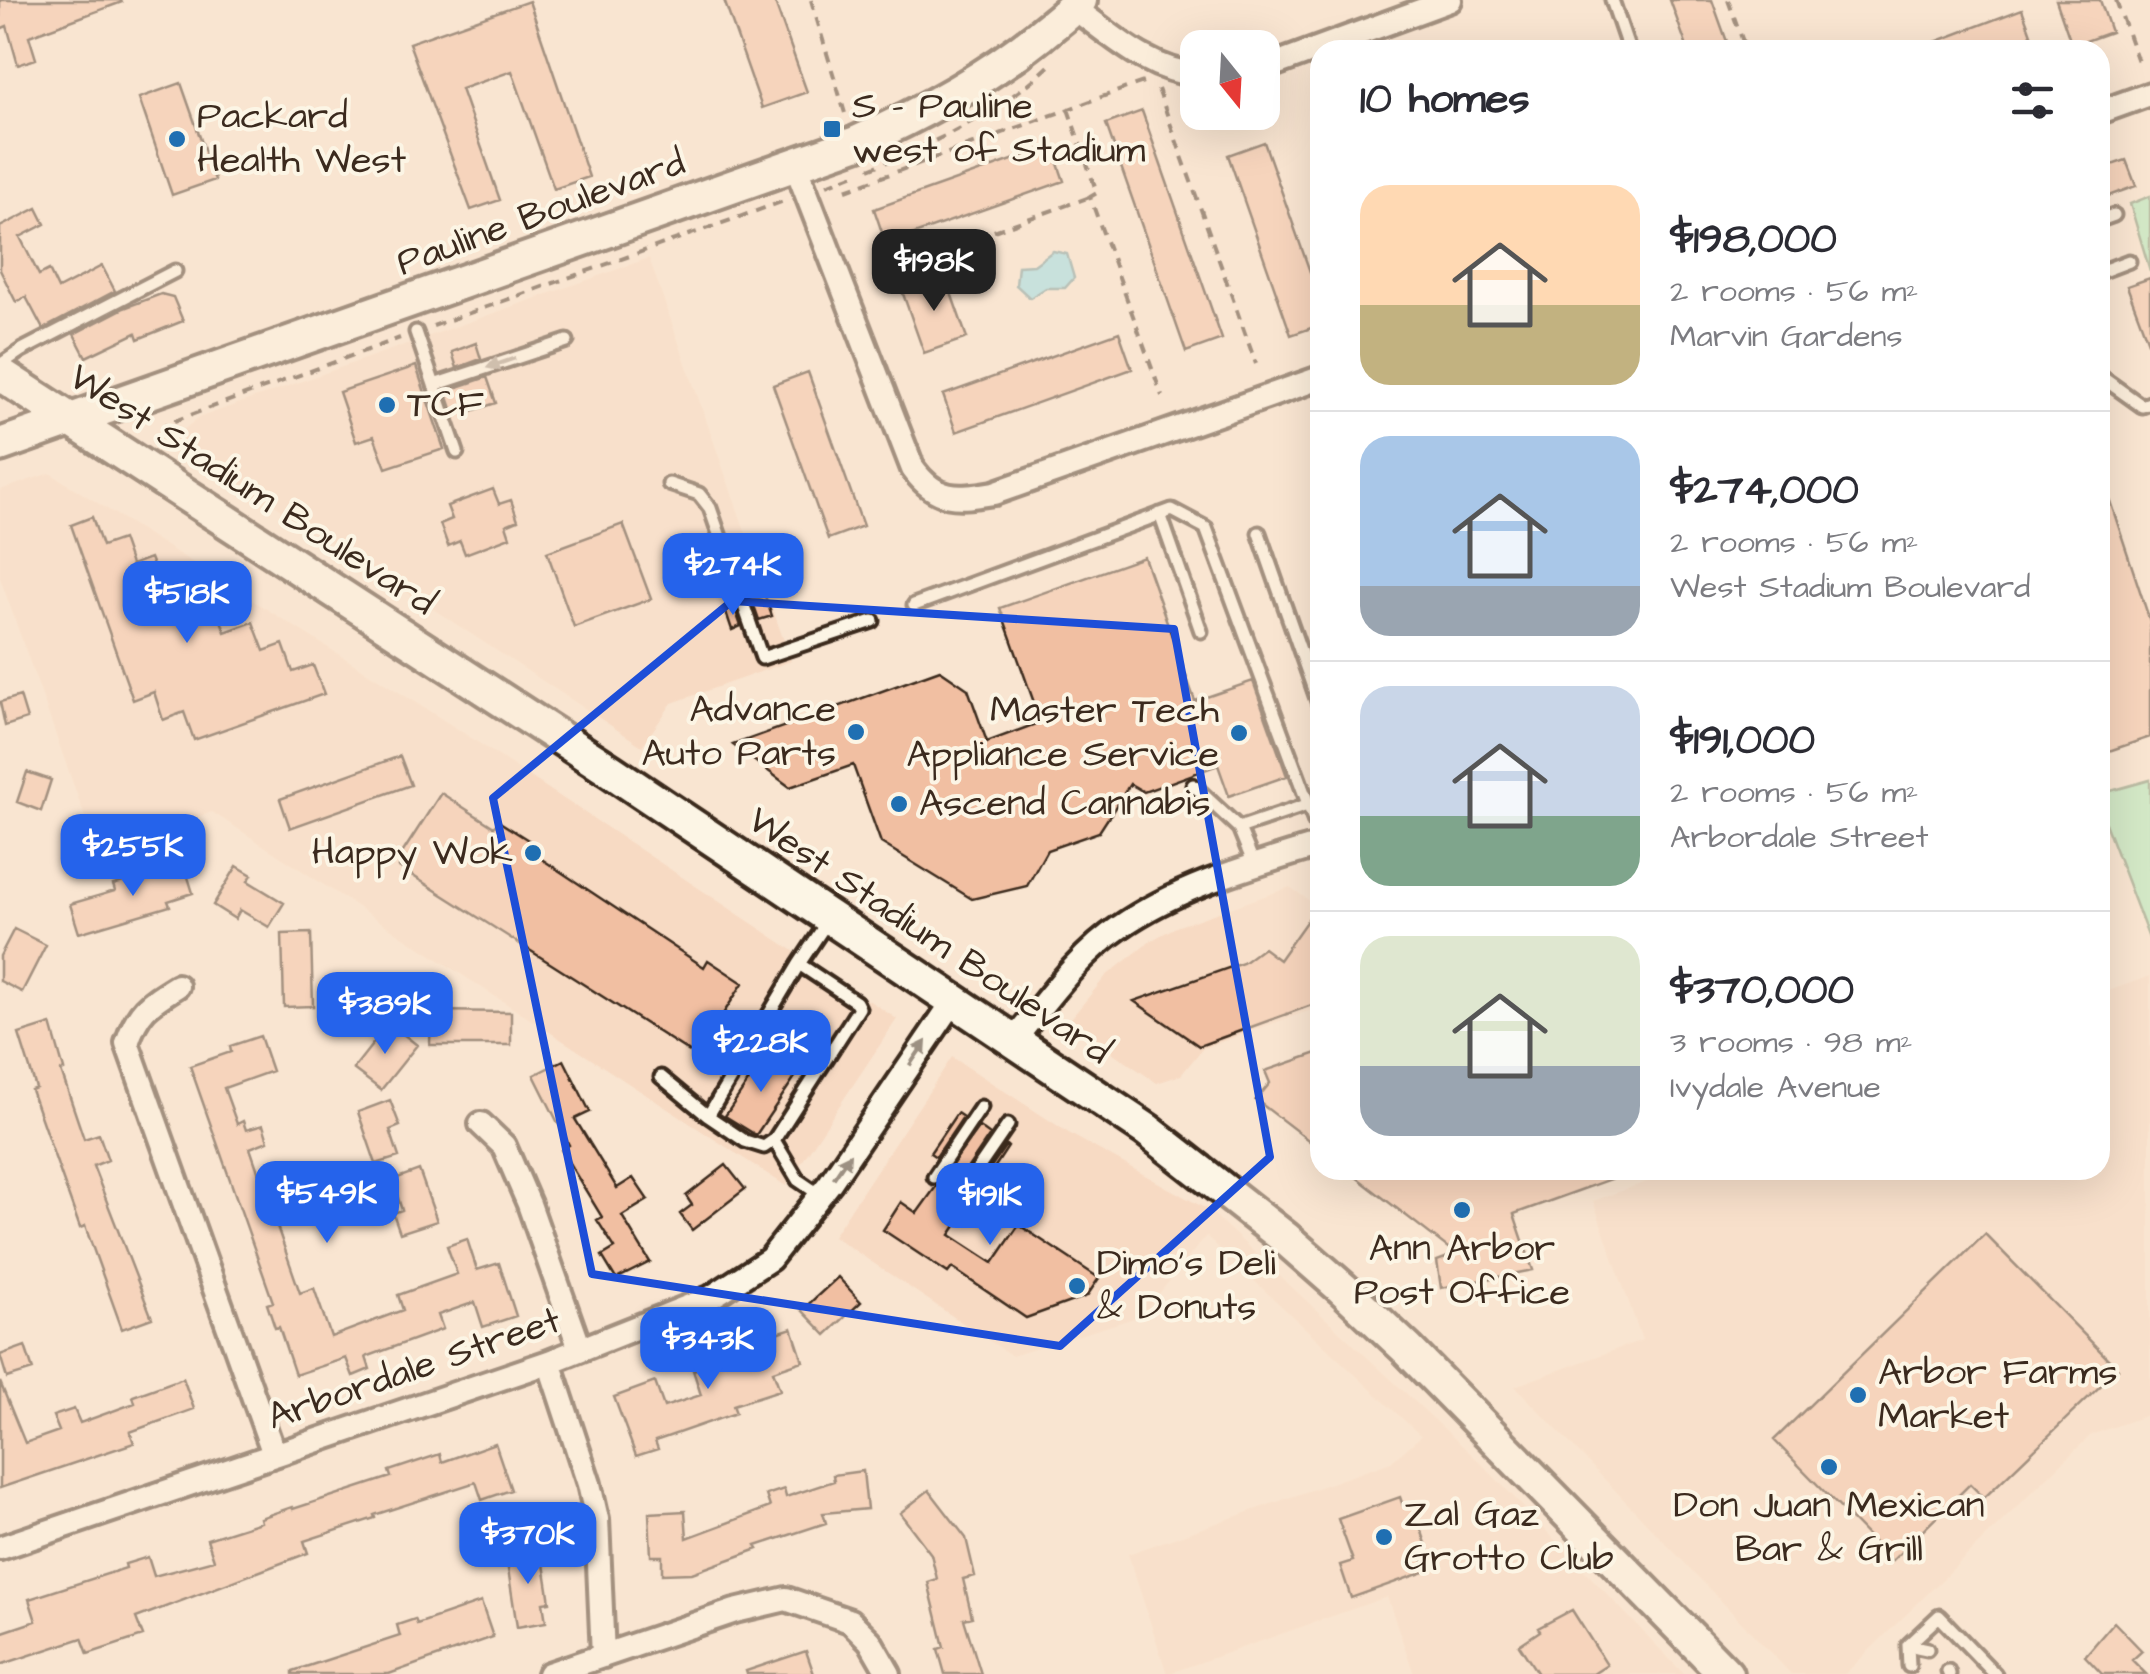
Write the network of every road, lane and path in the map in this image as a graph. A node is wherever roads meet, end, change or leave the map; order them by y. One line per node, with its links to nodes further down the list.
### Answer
1 (811, 0): 18 (path)
2 (1450, 0): 7 (street)
3 (1612, 0): 8 (lane)
4 (1728, 0): 9 (path)
5 (2116, 0): 12 (path)
6 (1077, 4): 13 (street); 20 (main road, Pauline Boulevard)
7 (1341, 40)
8 (1625, 40)
9 (1742, 40)
10 (1310, 51): 11 (street)
11 (1280, 62)
12 (2140, 67)
13 (1180, 72)
14 (2150, 94): 15 (street)
15 (2110, 108)
16 (1068, 109): 22 (path); 24 (path); 33 (path)
17 (857, 113): 18 (path)
18 (846, 117): 19 (path)
19 (834, 122)
20 (795, 164): 36 (street); 41 (main road, Pauline Boulevard)
21 (866, 170): 22 (path)
22 (870, 181): 23 (path)
23 (846, 190)
24 (1090, 196): 30 (path); 39 (path)
25 (2114, 215): 26 (lane)
26 (2110, 216)
27 (2130, 262): 28 (lane)
28 (2110, 269)
29 (175, 270): 34 (lane)
30 (875, 273)
31 (416, 332): 38 (lane)
32 (567, 341): 38 (lane, one-way to 38)
33 (1256, 364)
34 (0, 365)
35 (0, 374): 41 (main road, West Stadium Boulevard)
36 (1310, 382)
37 (2110, 383): 40 (lane)
38 (434, 385): 43 (lane)
39 (1162, 396)
40 (2150, 403)
41 (72, 419): 42 (main road, Pauline Boulevard); 57 (main road, West Stadium Boulevard)
42 (0, 445)
43 (458, 452)
44 (670, 484): 48 (lane)
45 (1160, 514): 47 (lane); 49 (lane); 52 (lane)
46 (1259, 534): 50 (lane)
47 (914, 605)
48 (872, 621)
49 (1201, 631)
50 (1310, 679)
51 (1192, 785): 54 (lane)
52 (1307, 805): 53 (lane); 54 (lane)
53 (1310, 812)
54 (1239, 828): 56 (lane)
55 (1310, 849): 56 (street)
56 (1255, 866): 61 (street)
57 (830, 918): 58 (lane); 60 (main road, West Stadium Boulevard)
58 (800, 964): 64 (lane); 67 (lane)
59 (177, 986): 73 (street)
60 (953, 1002): 61 (main road, West Stadium Boulevard); 69 (street, Arbordale Street, one-way to 60)
61 (1014, 1040): 79 (main road, West Stadium Boulevard)
62 (661, 1076): 64 (lane)
63 (981, 1107): 68 (lane)
64 (708, 1116): 67 (lane)
65 (480, 1124): 71 (street)
66 (1008, 1125): 70 (lane)
67 (774, 1140): 69 (lane)
68 (934, 1178)
69 (820, 1195): 71 (street, Arbordale Street)
70 (960, 1195)
71 (580, 1350): 72 (street, Arbordale Street)
72 (549, 1362): 73 (street, Arbordale Street); 76 (street)
73 (274, 1454): 74 (street, Arbordale Street)
74 (0, 1548)
75 (1908, 1646): 75 (lane); 80 (lane)
76 (603, 1656): 77 (street); 78 (street)
77 (549, 1674)
78 (888, 1674)
79 (1726, 1674)
80 (1995, 1674)

